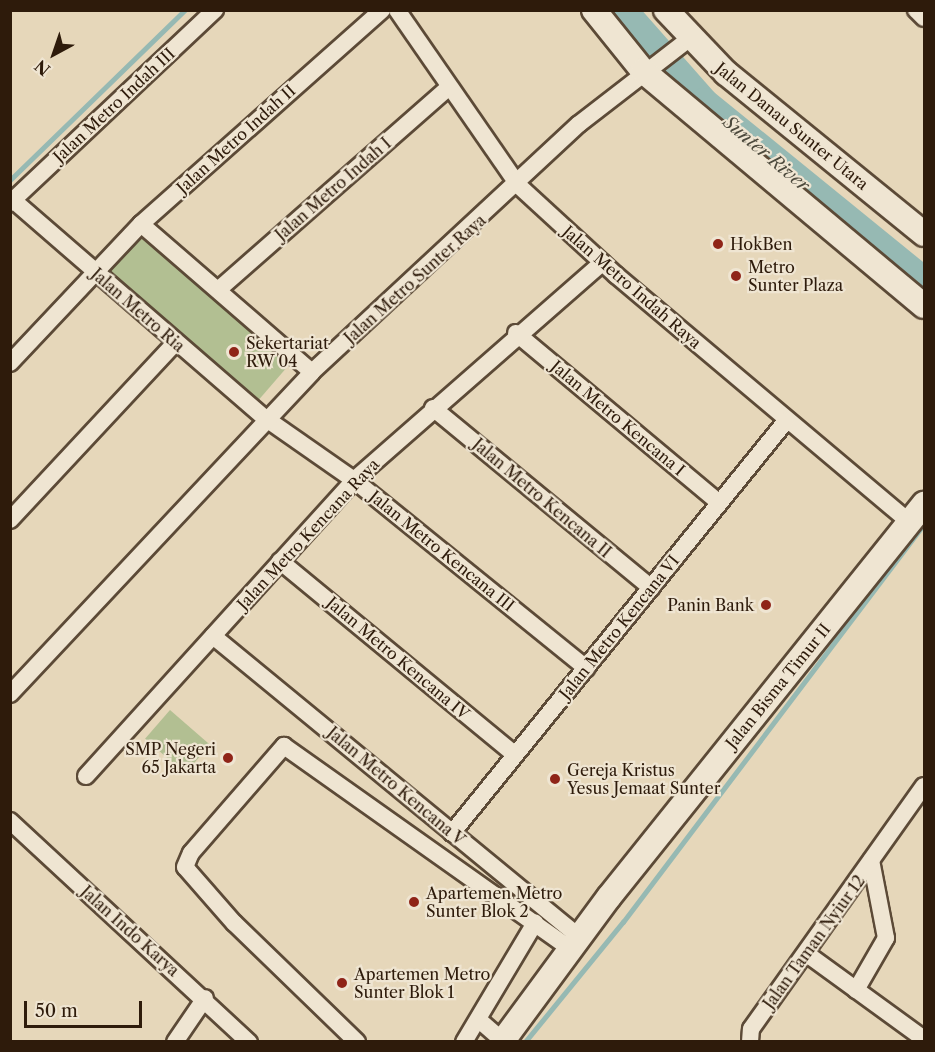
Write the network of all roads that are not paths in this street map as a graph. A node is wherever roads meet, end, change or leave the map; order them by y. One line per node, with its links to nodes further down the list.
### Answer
1 (215, 10): 12 (street, Jalan Metro Indah III)
2 (382, 10): 13 (street, Jalan Metro Indah II)
3 (398, 10): 10 (street, Jalan Metro Indah Raya)
4 (594, 10): 9 (main road)
5 (666, 10): 8 (main road, Jalan Danau Sunter Utara)
6 (916, 10): 7 (street)
7 (924, 18)
8 (683, 43): 9 (street, Jalan Metro Sunter Raya); 14 (main road, Jalan Danau Sunter Utara)
9 (647, 68): 11 (street, Jalan Metro Sunter Raya); 18 (main road)
10 (449, 87): 11 (street, Jalan Metro Indah Raya); 17 (street, Jalan Metro Indah I)
11 (518, 185): 15 (street, Jalan Metro Indah Raya); 22 (street, Jalan Metro Sunter Raya)
12 (12, 202): 16 (street, Jalan Metro Ria)
13 (141, 224): 16 (street, Jalan Metro Indah II); 17 (street)
14 (924, 234)
15 (602, 263): 19 (street, Jalan Metro Kencana Raya); 25 (street, Jalan Metro Indah Raya)
16 (94, 272): 20 (street, Jalan Metro Ria); 21 (street, Jalan Metro Indah II)
17 (218, 290): 22 (street)
18 (924, 306)
19 (516, 333): 23 (street, Jalan Metro Kencana Raya); 27 (street, Jalan Metro Kencana I)
20 (175, 343): 24 (street, Jalan Metro Ria); 29 (street)
21 (10, 363)
22 (312, 372): 24 (street, Jalan Metro Sunter Raya)
23 (433, 408): 26 (street, Jalan Metro Kencana Raya); 32 (street, Jalan Metro Kencana II)
24 (265, 418): 26 (street, Jalan Metro Kencana III); 35 (street, Jalan Metro Sunter Raya)
25 (786, 421): 27 (street, Jalan Metro Kencana VI); 30 (street, Jalan Metro Indah Raya)
26 (354, 480): 31 (street, Jalan Metro Kencana Raya); 34 (street, Jalan Metro Kencana III)
27 (719, 503): 32 (street, Jalan Metro Kencana VI)
28 (924, 504): 30 (main road, Jalan Bisma Timur II)
29 (10, 520)
30 (910, 523): 43 (main road, Jalan Bisma Timur II)
31 (280, 561): 33 (street, Jalan Metro Kencana Raya); 36 (street, Jalan Metro Kencana IV)
32 (651, 588): 34 (street, Jalan Metro Kencana VI)
33 (213, 636): 37 (street, Jalan Metro Kencana Raya); 40 (street, Jalan Metro Kencana V)
34 (586, 668): 36 (street, Jalan Metro Kencana VI)
35 (10, 694)
36 (515, 755): 40 (street, Jalan Metro Kencana VI)
37 (86, 776)
38 (924, 786): 41 (street, Jalan Taman Nyiur 12)
39 (10, 821): 46 (street, Jalan Indo Karya)
40 (452, 833): 43 (street, Jalan Metro Kencana V)
41 (871, 860): 44 (street, Jalan Taman Nyiur 12); 45 (street)
42 (535, 923): 43 (street); 47 (street); 51 (street)
43 (574, 942): 52 (main road, Jalan Bisma Timur II)
44 (807, 954): 45 (street); 53 (street, Jalan Taman Nyiur 12)
45 (856, 990): 48 (street)
46 (205, 998): 49 (street); 50 (street, Jalan Indo Karya)
47 (474, 1034): 52 (street)
48 (924, 1039)
49 (175, 1041)
50 (249, 1041)
51 (357, 1041)
52 (502, 1041)
53 (750, 1041)

